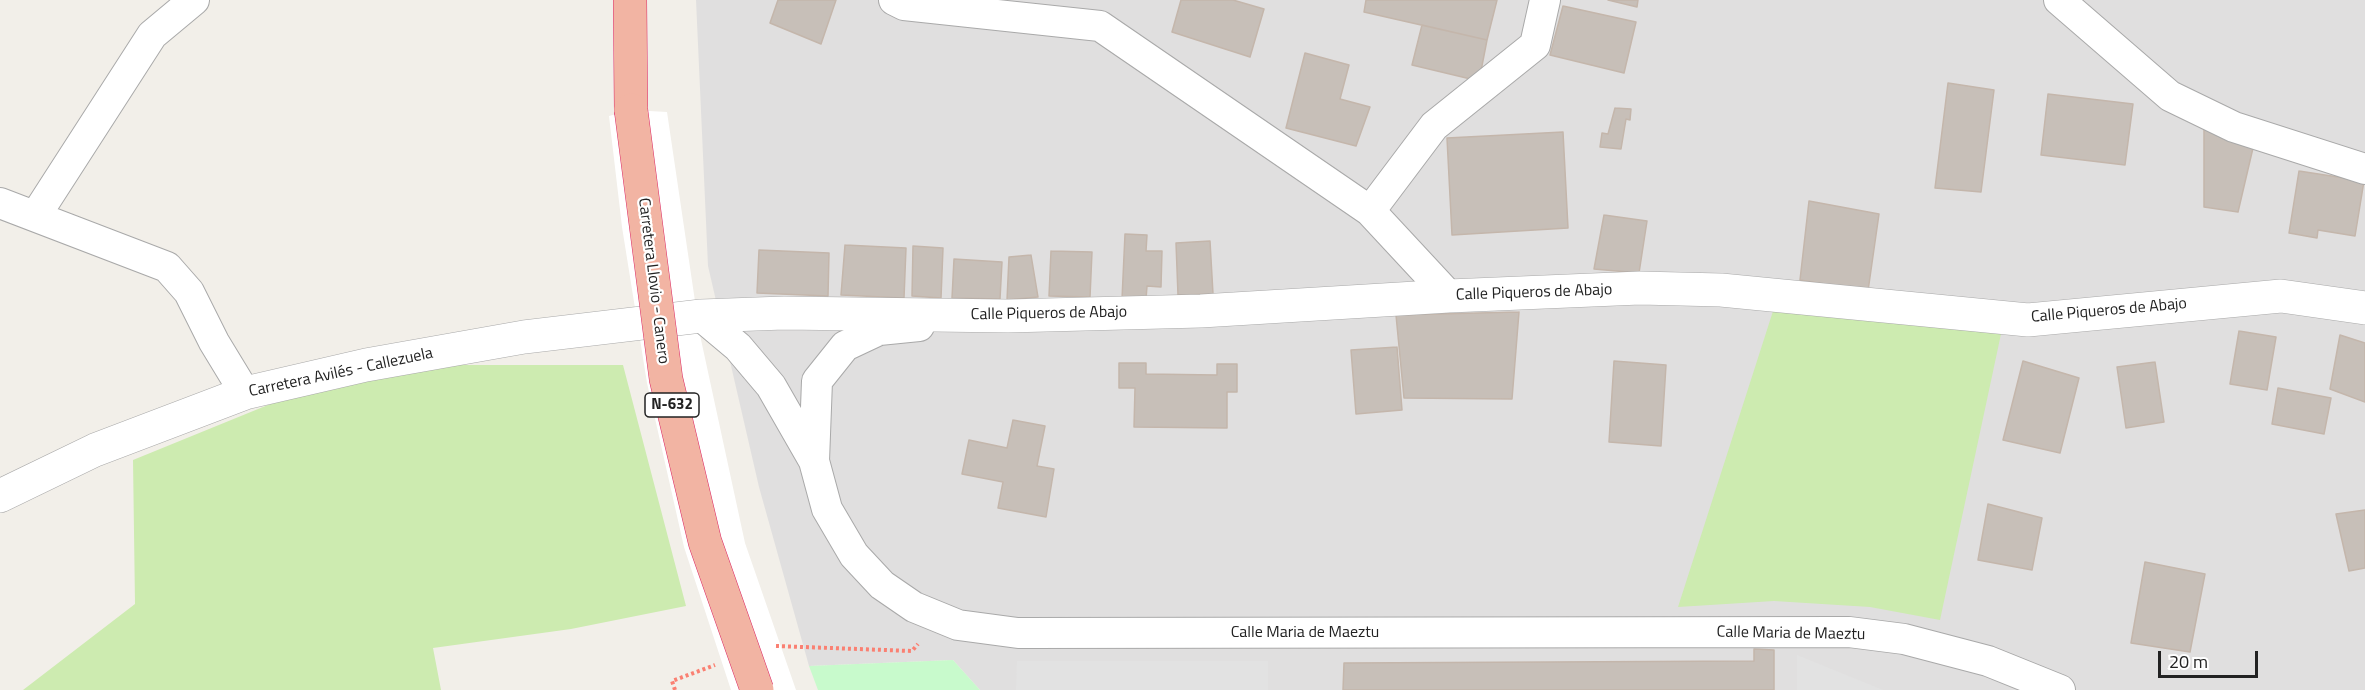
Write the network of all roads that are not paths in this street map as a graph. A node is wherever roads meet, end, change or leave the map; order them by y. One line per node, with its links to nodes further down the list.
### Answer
1 (194, 0): 10 (street)
2 (630, 0): 18 (highway, Carretera Llovio - Canero / N-632, bridge)
3 (894, 0): 6 (street)
4 (1545, 0): 9 (street)
5 (2059, 0): 7 (street)
6 (1098, 13): 9 (street)
7 (2365, 169)
8 (0, 203): 10 (street)
9 (1370, 211): 11 (street)
10 (36, 215): 15 (street)
11 (1449, 296): 12 (street, Calle Piqueros de Abajo); 14 (street, Calle Piqueros de Abajo)
12 (2365, 308)
13 (701, 316): 14 (street, Calle Piqueros de Abajo); 15 (street, Carretera Avilés - Callezuela); 16 (street, Calle Maria de Maeztu)
14 (1008, 316): 16 (street)
15 (245, 393): 17 (street, Carretera Avilés - Callezuela)
16 (814, 461): 19 (street, Calle Maria de Maeztu)
17 (0, 496)
18 (757, 690)
19 (2060, 690)

